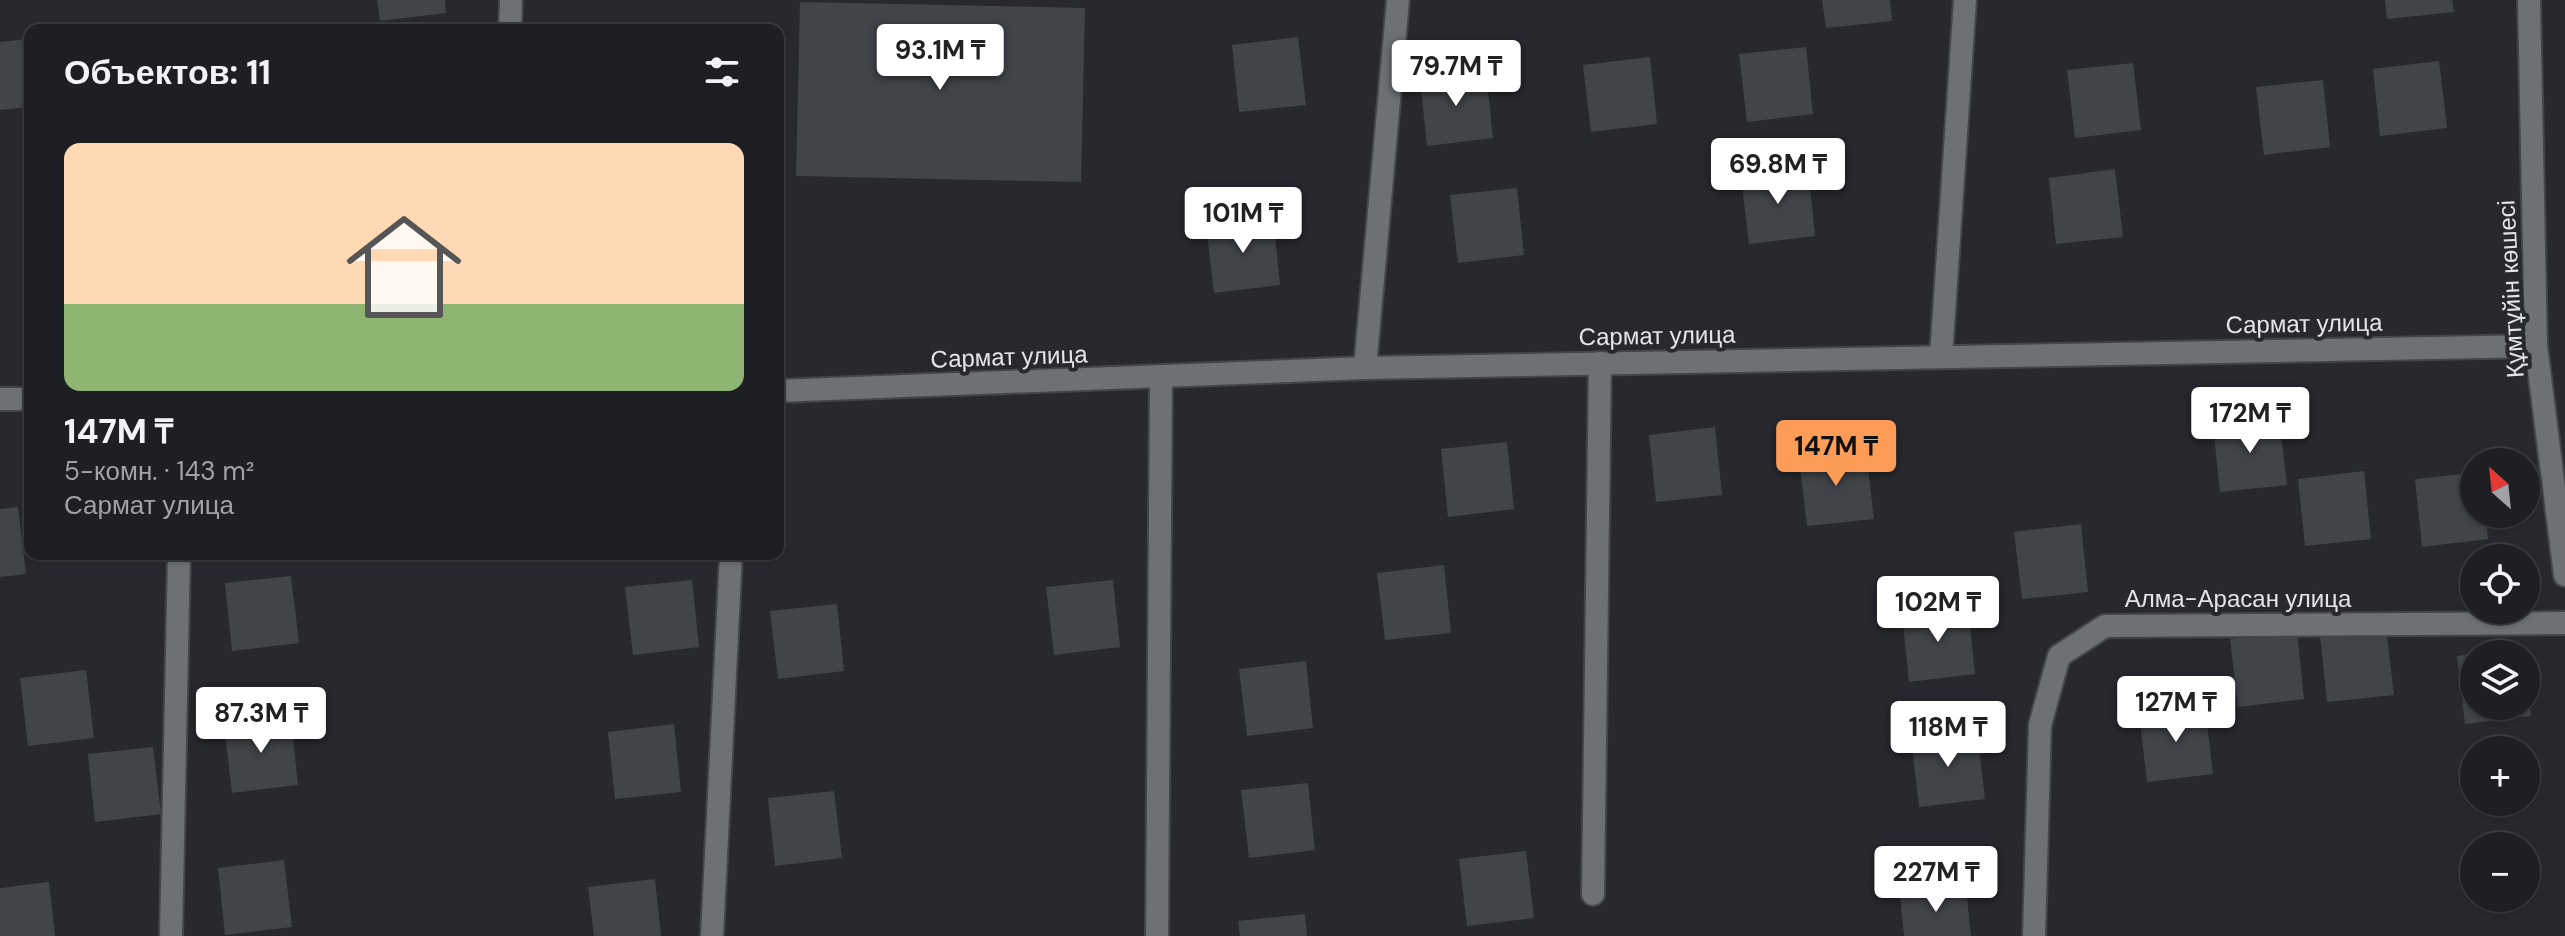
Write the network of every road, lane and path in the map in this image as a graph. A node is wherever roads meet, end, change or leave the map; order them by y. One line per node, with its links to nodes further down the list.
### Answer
1 (511, 0): 5 (street)
2 (1398, 0): 9 (street)
3 (1965, 0): 7 (street)
4 (2529, 0): 6 (street, Құмтұйiн көшесі)
5 (510, 24)
6 (2536, 346): 7 (street, Сармат улица); 16 (street, Құмтұйiн көшесі)
7 (1941, 357): 8 (street, Сармат улица)
8 (1600, 363): 9 (street, Сармат улица); 18 (street)
9 (1365, 368): 10 (street, Сармат улица)
10 (1161, 379): 11 (street, Сармат улица); 21 (street)
11 (784, 391)
12 (0, 399): 13 (street)
13 (24, 399)
14 (179, 560): 19 (street)
15 (731, 560): 20 (street)
16 (2565, 575)
17 (2565, 623): 22 (street, Алма-Арасан улица)
18 (1593, 894)
19 (171, 936)
20 (712, 936)
21 (1157, 936)
22 (2034, 936)

